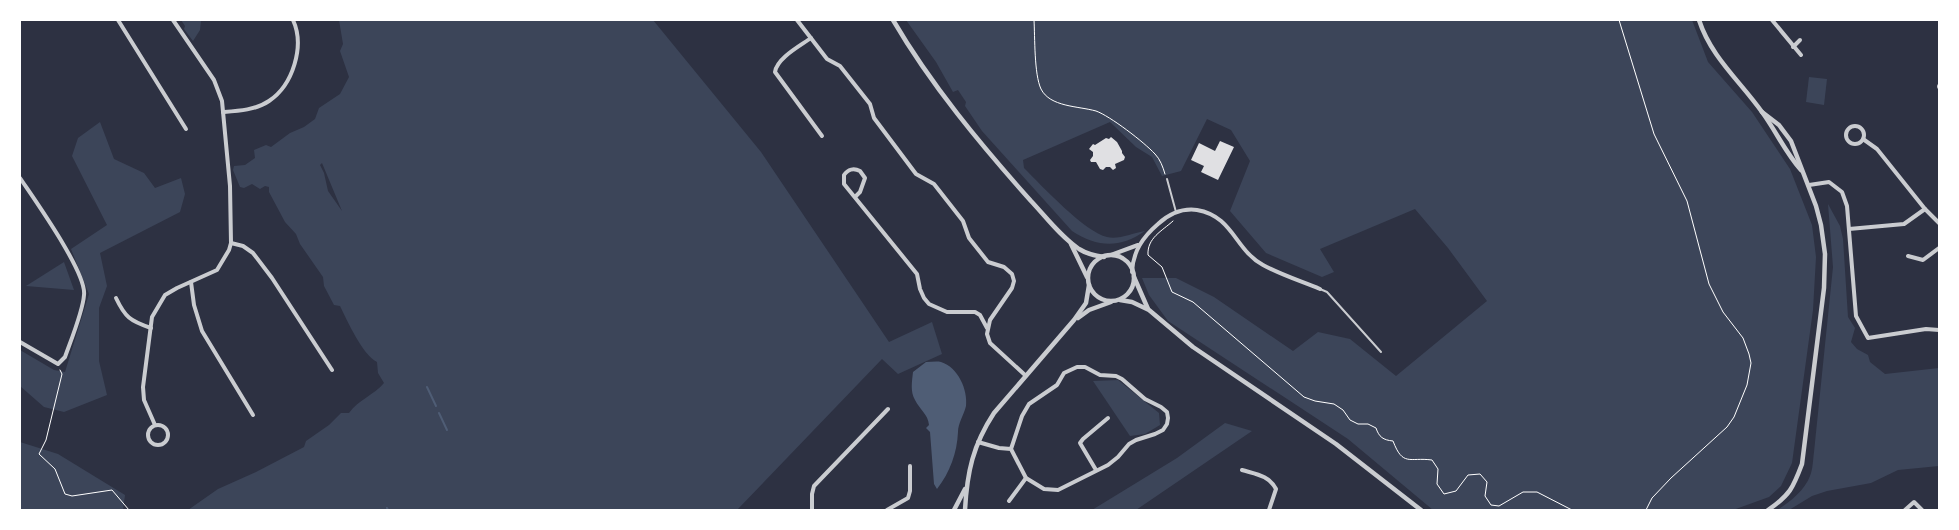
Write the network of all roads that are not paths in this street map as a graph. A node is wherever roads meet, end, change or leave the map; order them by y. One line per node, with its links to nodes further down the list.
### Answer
1 (118, 20): 14 (street)
2 (173, 20): 12 (street)
3 (293, 20): 12 (street)
4 (797, 20): 8 (street)
5 (893, 20): 26 (street)
6 (1700, 20): 13 (street)
7 (1772, 20): 10 (street)
8 (811, 38): 15 (street); 42 (street)
9 (1800, 40): 10 (street)
10 (1793, 47): 11 (street)
11 (1801, 55)
12 (223, 112): 27 (street)
13 (1762, 112): 17 (street); 17 (street)
14 (186, 129)
15 (822, 136)
16 (1863, 139): 16 (street); 22 (street)
17 (1802, 171): 20 (street)
18 (20, 178): 44 (street)
19 (1167, 179): 23 (lane)
20 (1809, 185): 25 (street); 66 (street)
21 (855, 197): 21 (street); 42 (street)
22 (1925, 209): 24 (street); 25 (street)
23 (1176, 212): 28 (street); 36 (street)
24 (1939, 223)
25 (1849, 229): 43 (street)
26 (1069, 242): 32 (street); 35 (street)
27 (230, 243): 34 (street); 46 (street)
28 (1138, 245): 30 (street); 33 (street)
29 (1939, 248): 31 (street)
30 (1111, 255): 32 (street); 33 (street)
31 (1908, 256)
32 (1104, 257): 35 (street)
33 (1132, 274): 38 (street); 39 (street)
34 (192, 282): 41 (street); 49 (street)
35 (1089, 283): 38 (street); 40 (street)
36 (1320, 288): 45 (lane)
37 (116, 298): 41 (street)
38 (1117, 300): 39 (street); 40 (street)
39 (1148, 310): 65 (street)
40 (1074, 320): 47 (street)
41 (151, 328): 51 (street)
42 (987, 328): 47 (street)
43 (1939, 330)
44 (20, 342)
45 (1381, 352)
46 (332, 370)
47 (1025, 376): 52 (street)
48 (888, 409): 60 (street)
49 (254, 415)
50 (1108, 418): 55 (street)
51 (155, 425): 51 (street)
52 (977, 442): 53 (street); 58 (street)
53 (1011, 449): 55 (street); 57 (street)
54 (910, 466): 61 (street)
55 (1096, 470): 57 (street)
56 (1242, 470): 64 (street)
57 (1026, 478): 59 (street)
58 (966, 487): 62 (street); 63 (street)
59 (1009, 501)
60 (812, 510)
61 (887, 510)
62 (954, 510)
63 (965, 510)
64 (1269, 510)
65 (1421, 510)
66 (1768, 510)
67 (1905, 510): 68 (street)
68 (1922, 510)

